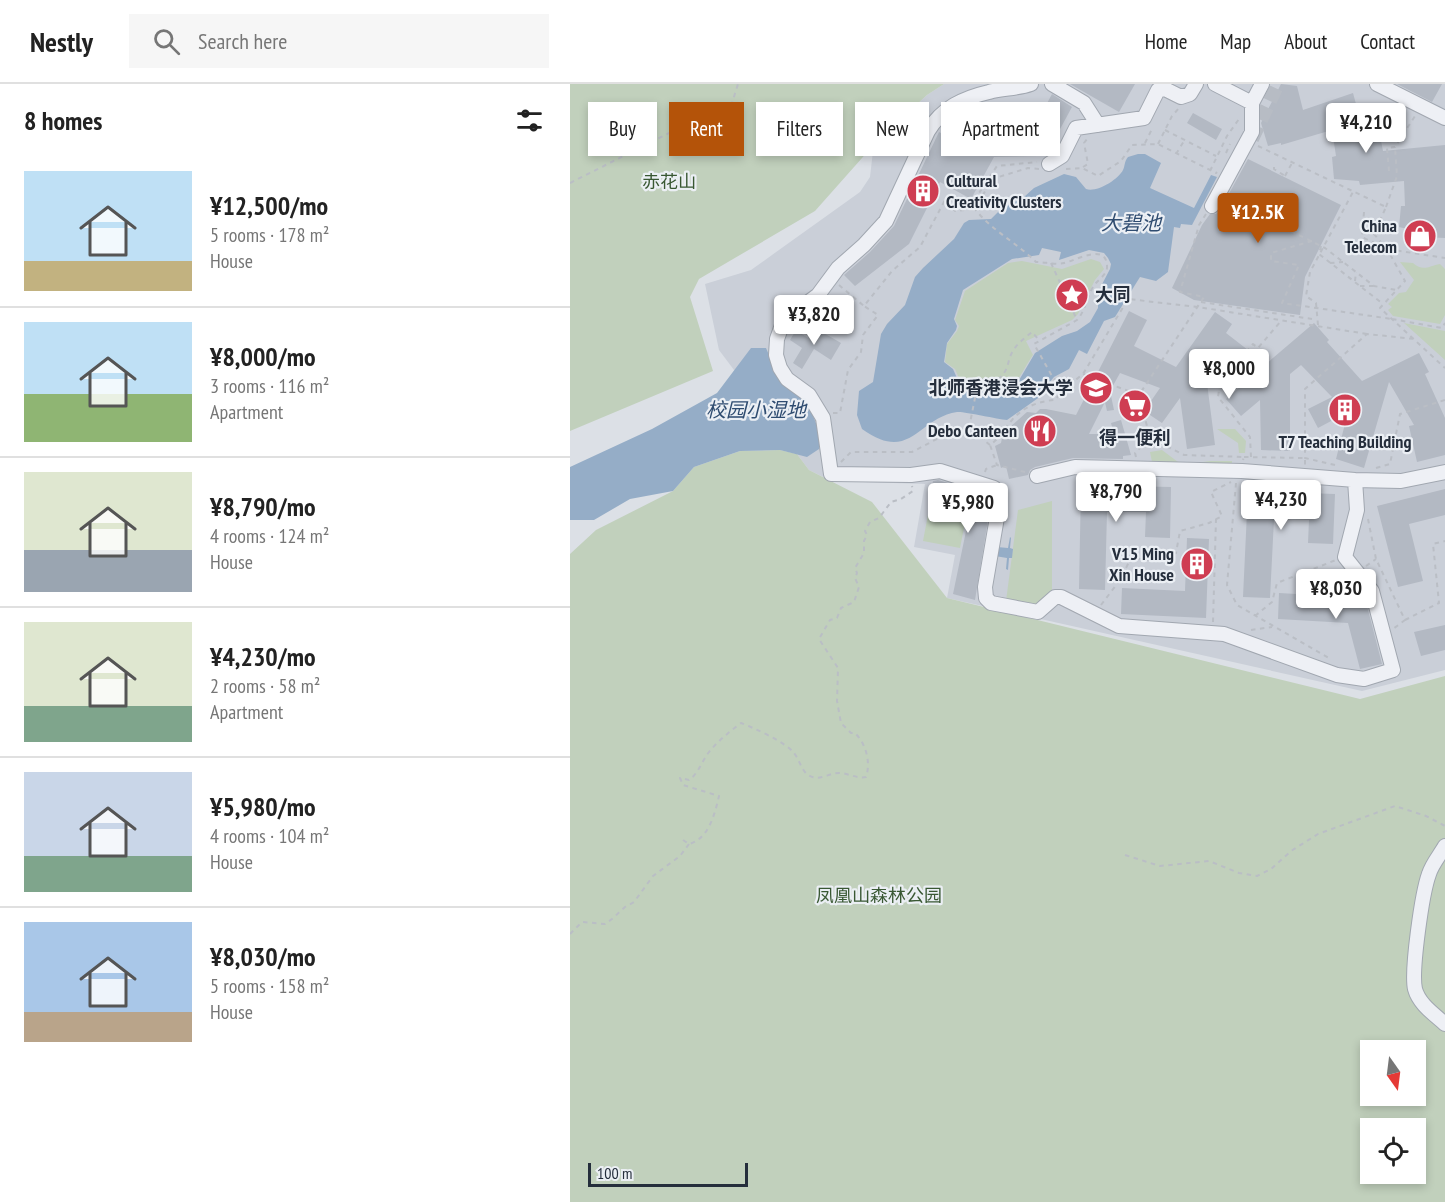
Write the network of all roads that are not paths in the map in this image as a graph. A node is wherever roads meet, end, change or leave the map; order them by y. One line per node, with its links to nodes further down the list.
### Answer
1 (1031, 84): 14 (street)
2 (1052, 84): 9 (street)
3 (1196, 84): 9 (street)
4 (1215, 84): 7 (street)
5 (1262, 84): 7 (street)
6 (1377, 84): 8 (street)
7 (1252, 102): 11 (street)
8 (1445, 118)
9 (1098, 125): 10 (street)
10 (1050, 167)
11 (1212, 206)
12 (1445, 472): 14 (street)
13 (1037, 476): 14 (street)
14 (1354, 480)
15 (1445, 846): 16 (street)
16 (1445, 1024)

